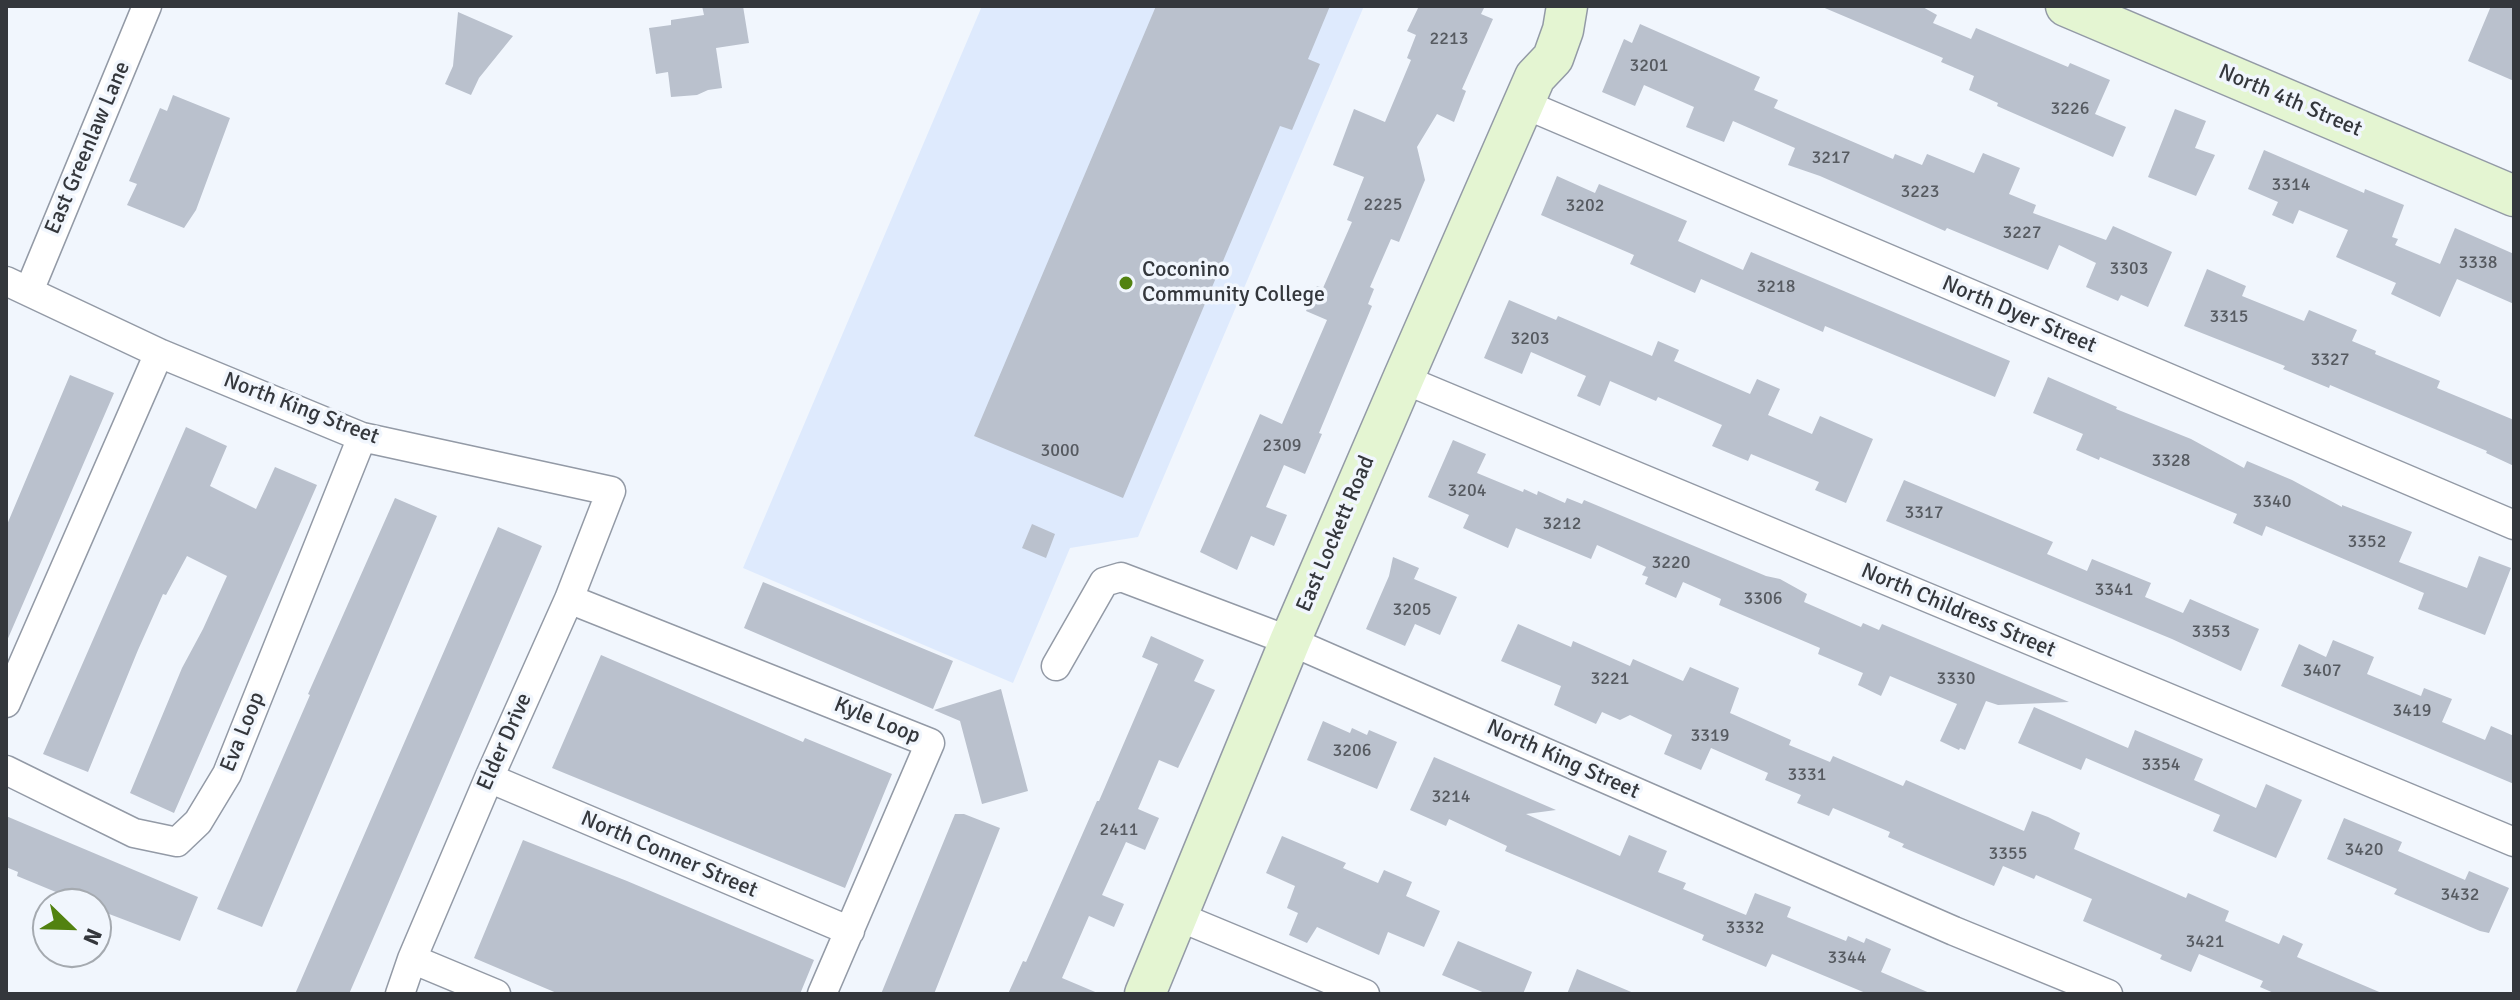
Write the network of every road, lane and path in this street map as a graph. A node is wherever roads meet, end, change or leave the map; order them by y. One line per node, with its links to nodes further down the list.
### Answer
1 (147, 6): 7 (street, East Greenlaw Lane)
2 (1540, 6): 5 (street, East Lockett Road)
3 (1567, 6): 5 (street, East Lockett Road)
4 (2066, 6): 6 (street, North 4th Street)
5 (1529, 91): 9 (street, East Lockett Road); 12 (street, North Dyer Street)
6 (2514, 196)
7 (17, 286): 8 (street, North King Street)
8 (159, 353): 10 (street, North King Street); 16 (street)
9 (1403, 379): 14 (street, East Lockett Road); 19 (street, North Childress Street)
10 (362, 437): 11 (street, North King Street); 17 (street, Eva Loop)
11 (611, 491): 13 (street, Elder Drive)
12 (2514, 525)
13 (569, 599): 18 (street, Elder Drive); 21 (street, Kyle Loop)
14 (1290, 641): 15 (street, North King Street); 20 (street, East Lockett Road); 28 (street, North King Street)
15 (1056, 666)
16 (6, 703)
17 (6, 770)
18 (489, 778): 21 (street, North Conner Street); 22 (street, Elder Drive)
19 (2514, 842)
20 (1177, 916): 26 (street, East Lockett Road); 27 (street)
21 (850, 931): 25 (street, Kyle Loop)
22 (412, 959): 23 (street, Elder Drive); 24 (street)
23 (400, 994)
24 (496, 994)
25 (822, 994)
26 (1145, 994)
27 (1365, 994)
28 (2108, 994)

